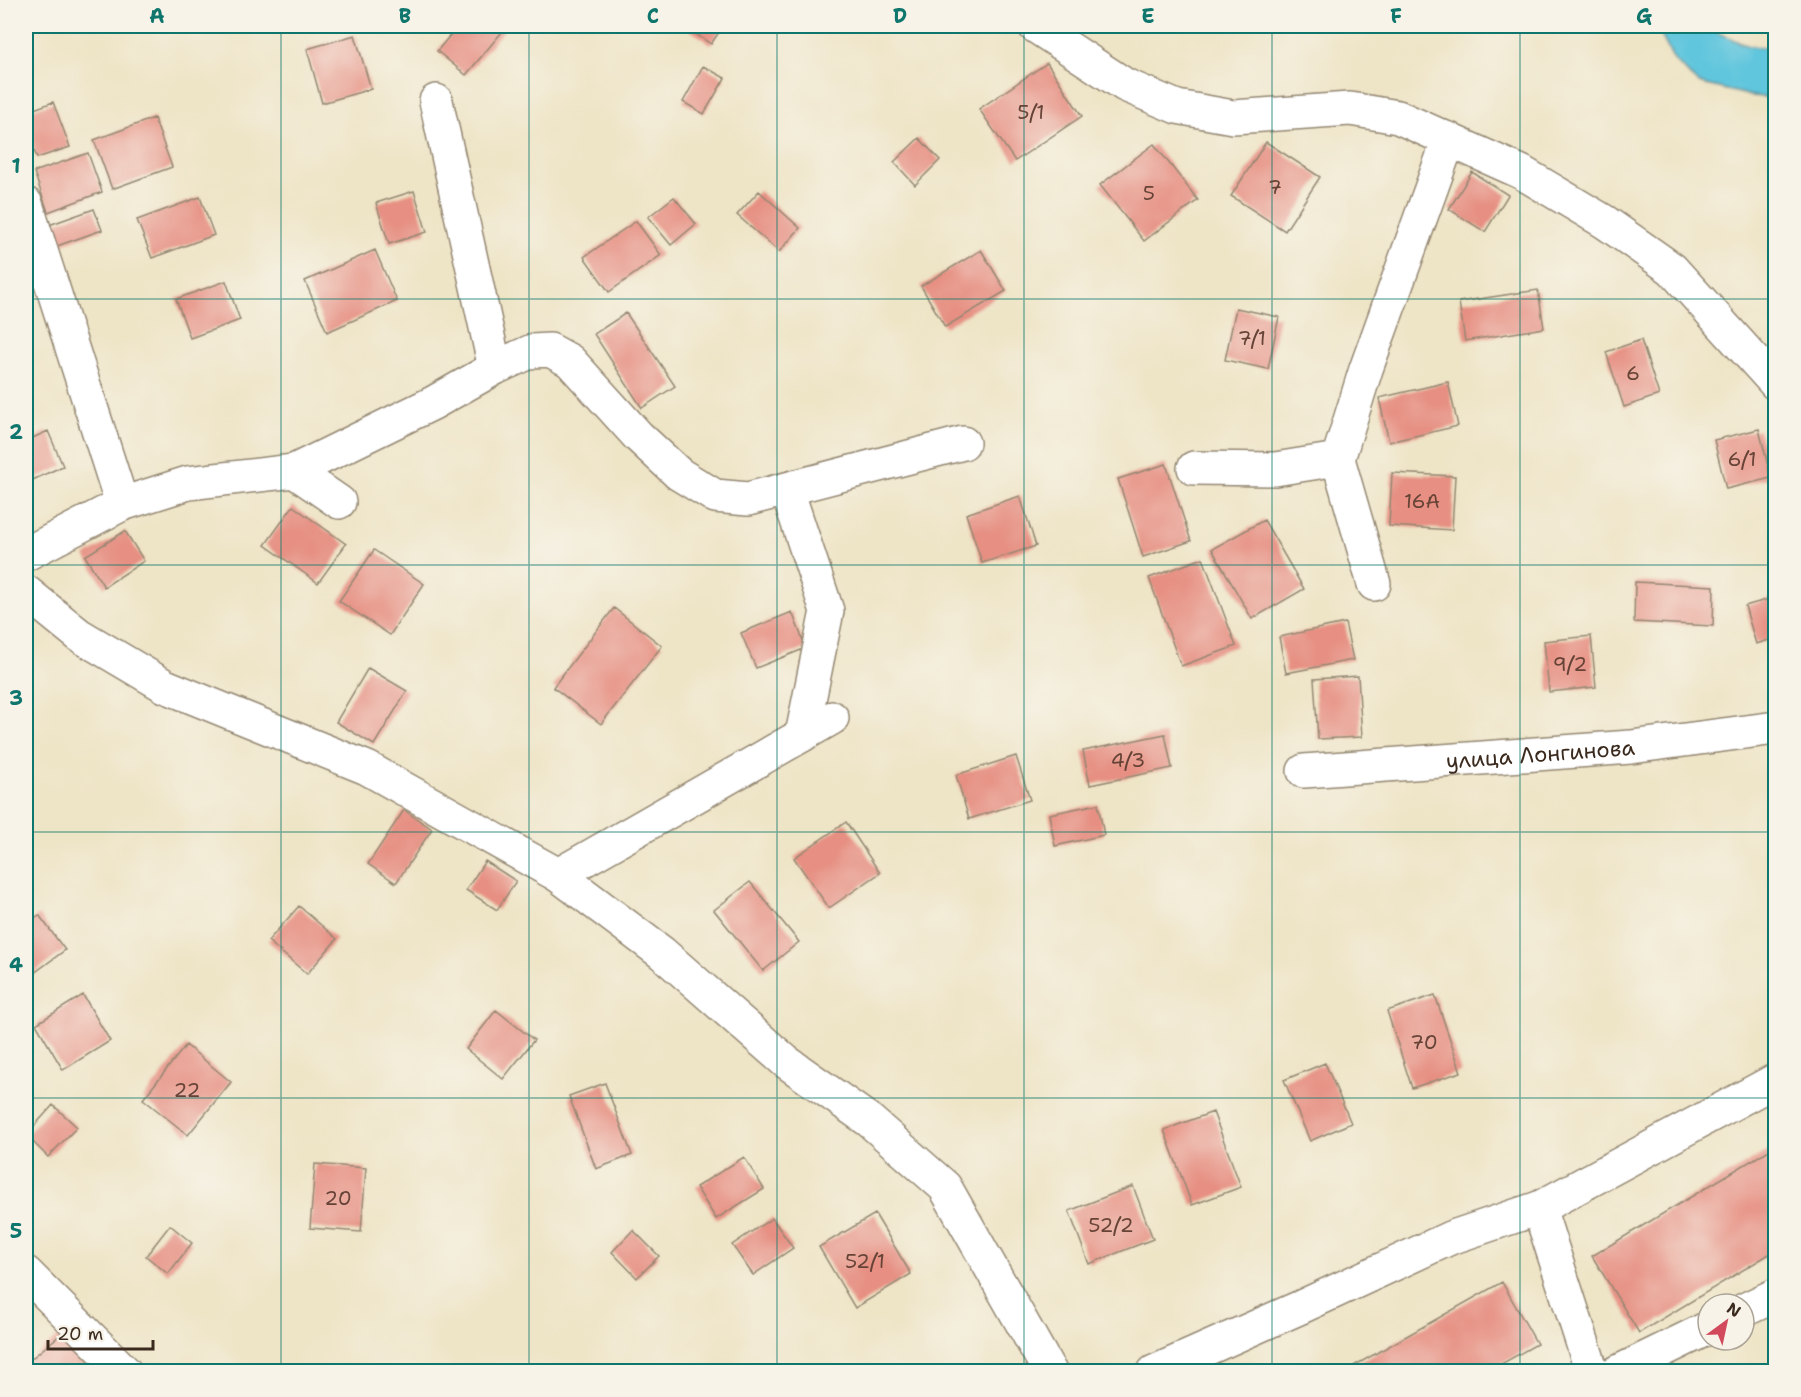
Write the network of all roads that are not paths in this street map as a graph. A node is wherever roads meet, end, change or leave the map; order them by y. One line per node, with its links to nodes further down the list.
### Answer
1 (1035, 26): 3 (street)
2 (436, 101): 5 (street)
3 (1449, 139): 6 (street); 8 (street)
4 (26, 204): 13 (street)
5 (495, 368): 10 (street); 11 (street)
6 (1776, 384)
7 (963, 443): 11 (street)
8 (1338, 459): 9 (street); 15 (street)
9 (1194, 468)
10 (294, 471): 12 (street); 13 (street)
11 (787, 490): 19 (street)
12 (339, 502)
13 (123, 504): 14 (street)
14 (26, 554)
15 (1374, 584)
16 (26, 592): 21 (street)
17 (832, 718): 19 (street)
18 (1776, 728): 20 (street, улица Лонгинова)
19 (802, 735): 21 (street)
20 (1304, 771)
21 (558, 875): 29 (street)
22 (1776, 1080): 23 (street)
23 (1539, 1208): 30 (street); 31 (street)
24 (26, 1273): 28 (street)
25 (1776, 1295): 26 (street)
26 (1756, 1304)
27 (1696, 1334): 32 (street)
28 (125, 1371)
29 (1050, 1371)
30 (1154, 1371)
31 (1592, 1371)
32 (1618, 1371)

